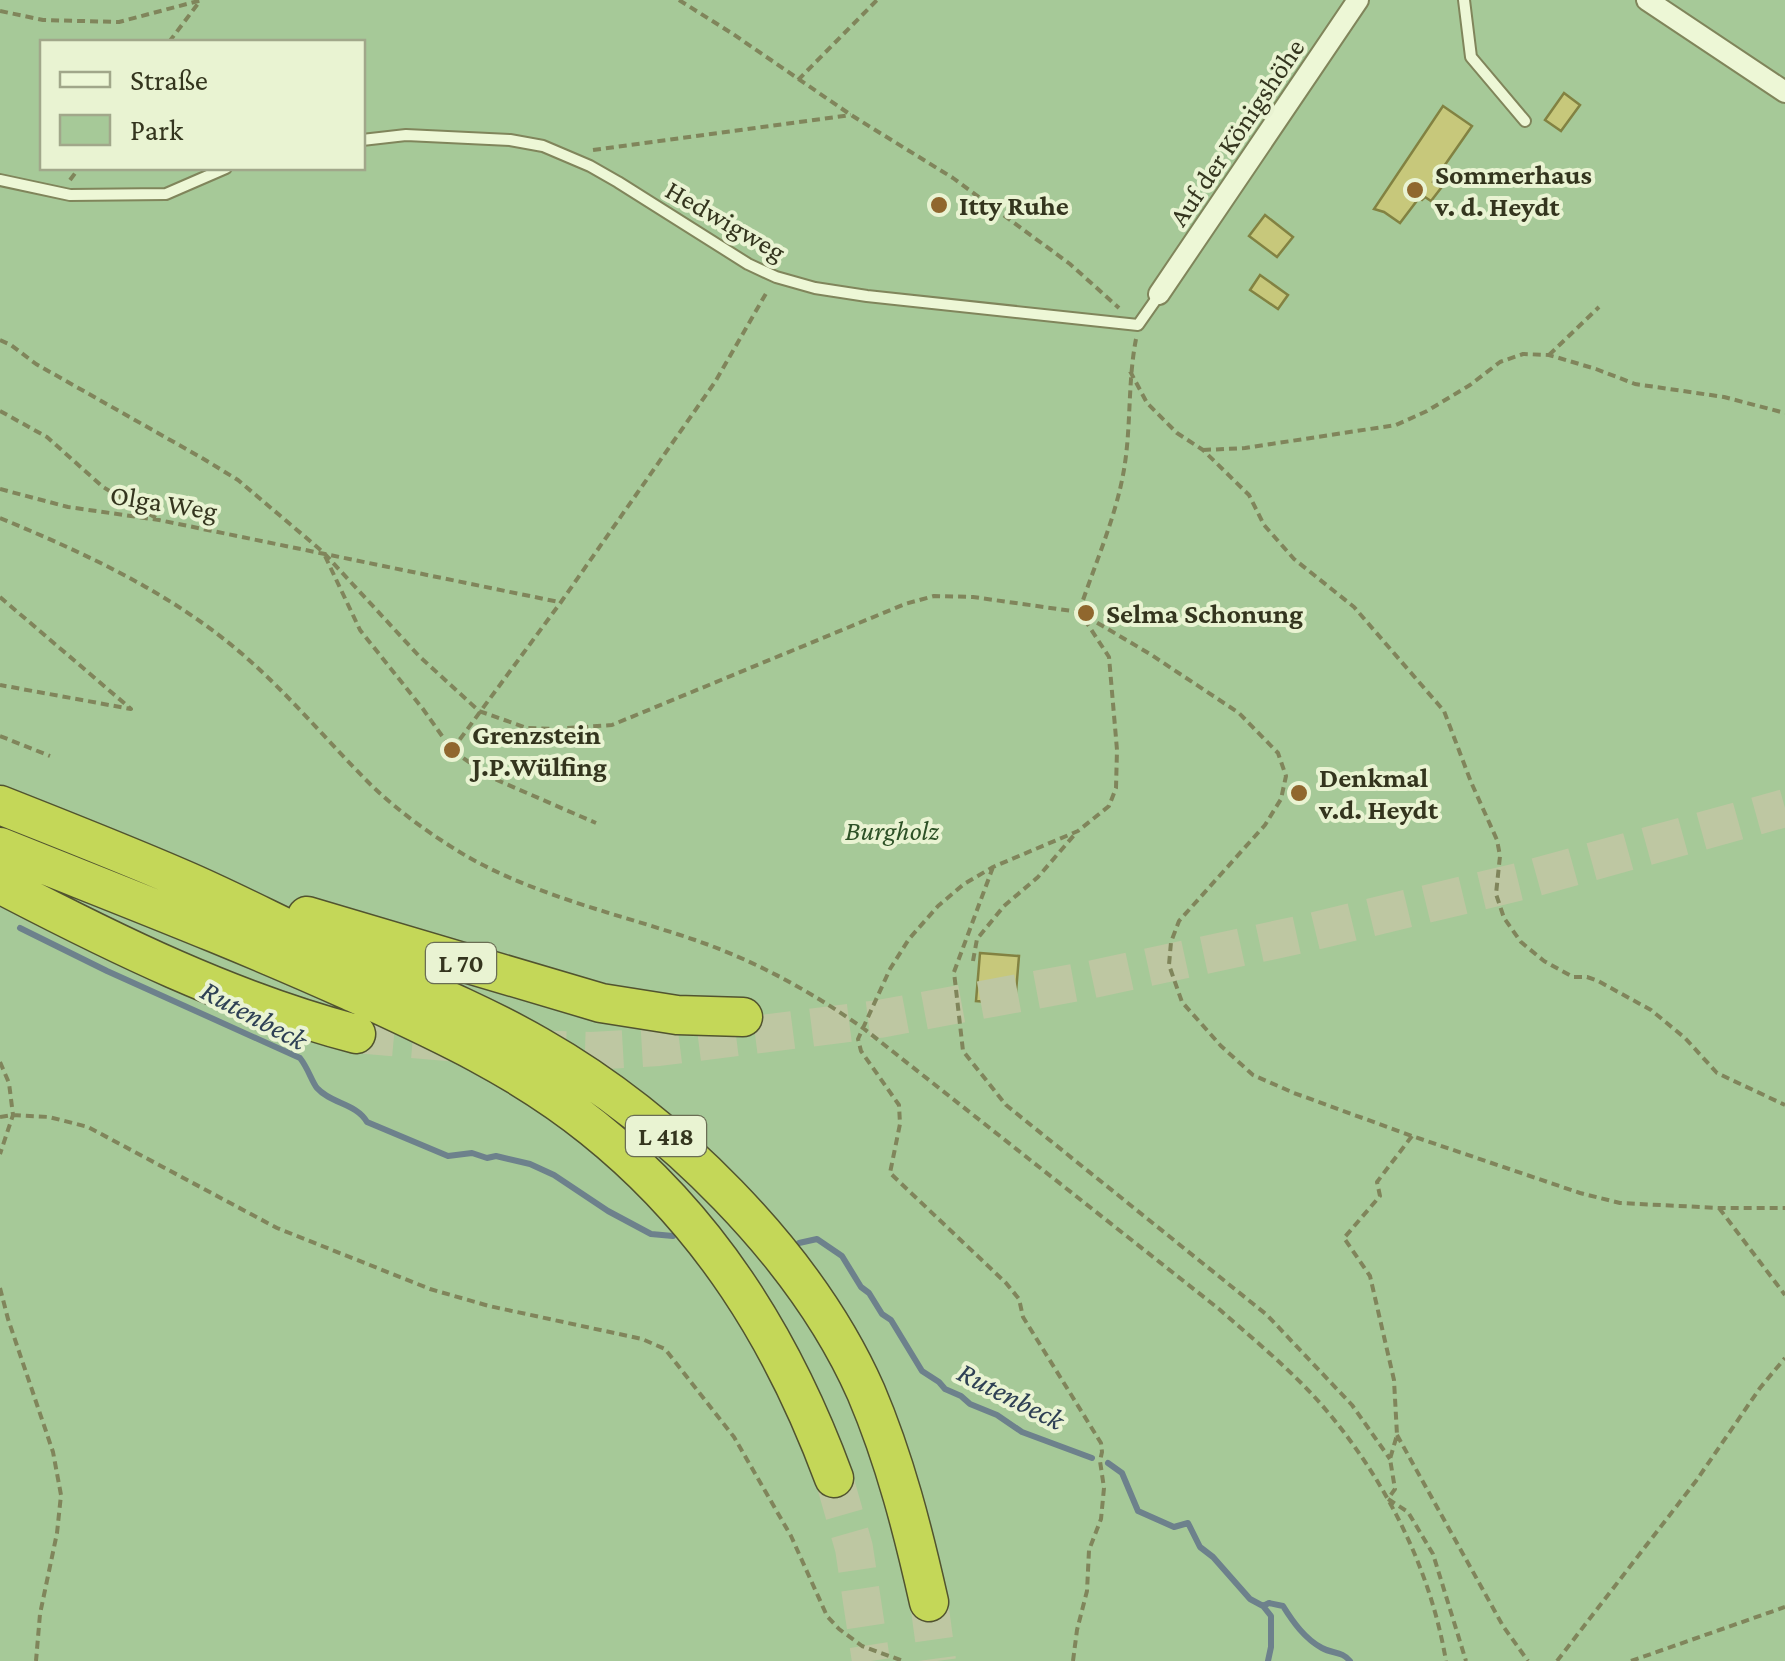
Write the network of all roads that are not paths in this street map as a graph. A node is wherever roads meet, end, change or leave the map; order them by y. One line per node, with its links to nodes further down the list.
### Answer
1 (1358, 0): 9 (street, Auf der Königshöhe)
2 (1464, 0): 5 (lane)
3 (1648, 0): 4 (street)
4 (1785, 92)
5 (1525, 121)
6 (365, 140): 9 (lane, Hedwigweg)
7 (221, 170): 8 (lane)
8 (0, 180)
9 (1159, 294)
10 (0, 805): 12 (highway, L 418)
11 (0, 847): 16 (highway, L 418)
12 (185, 880): 14 (highway, L 70); 17 (highway, L 418)
13 (0, 884): 15 (highway)
14 (743, 1017)
15 (356, 1034)
16 (834, 1478)
17 (929, 1602)

